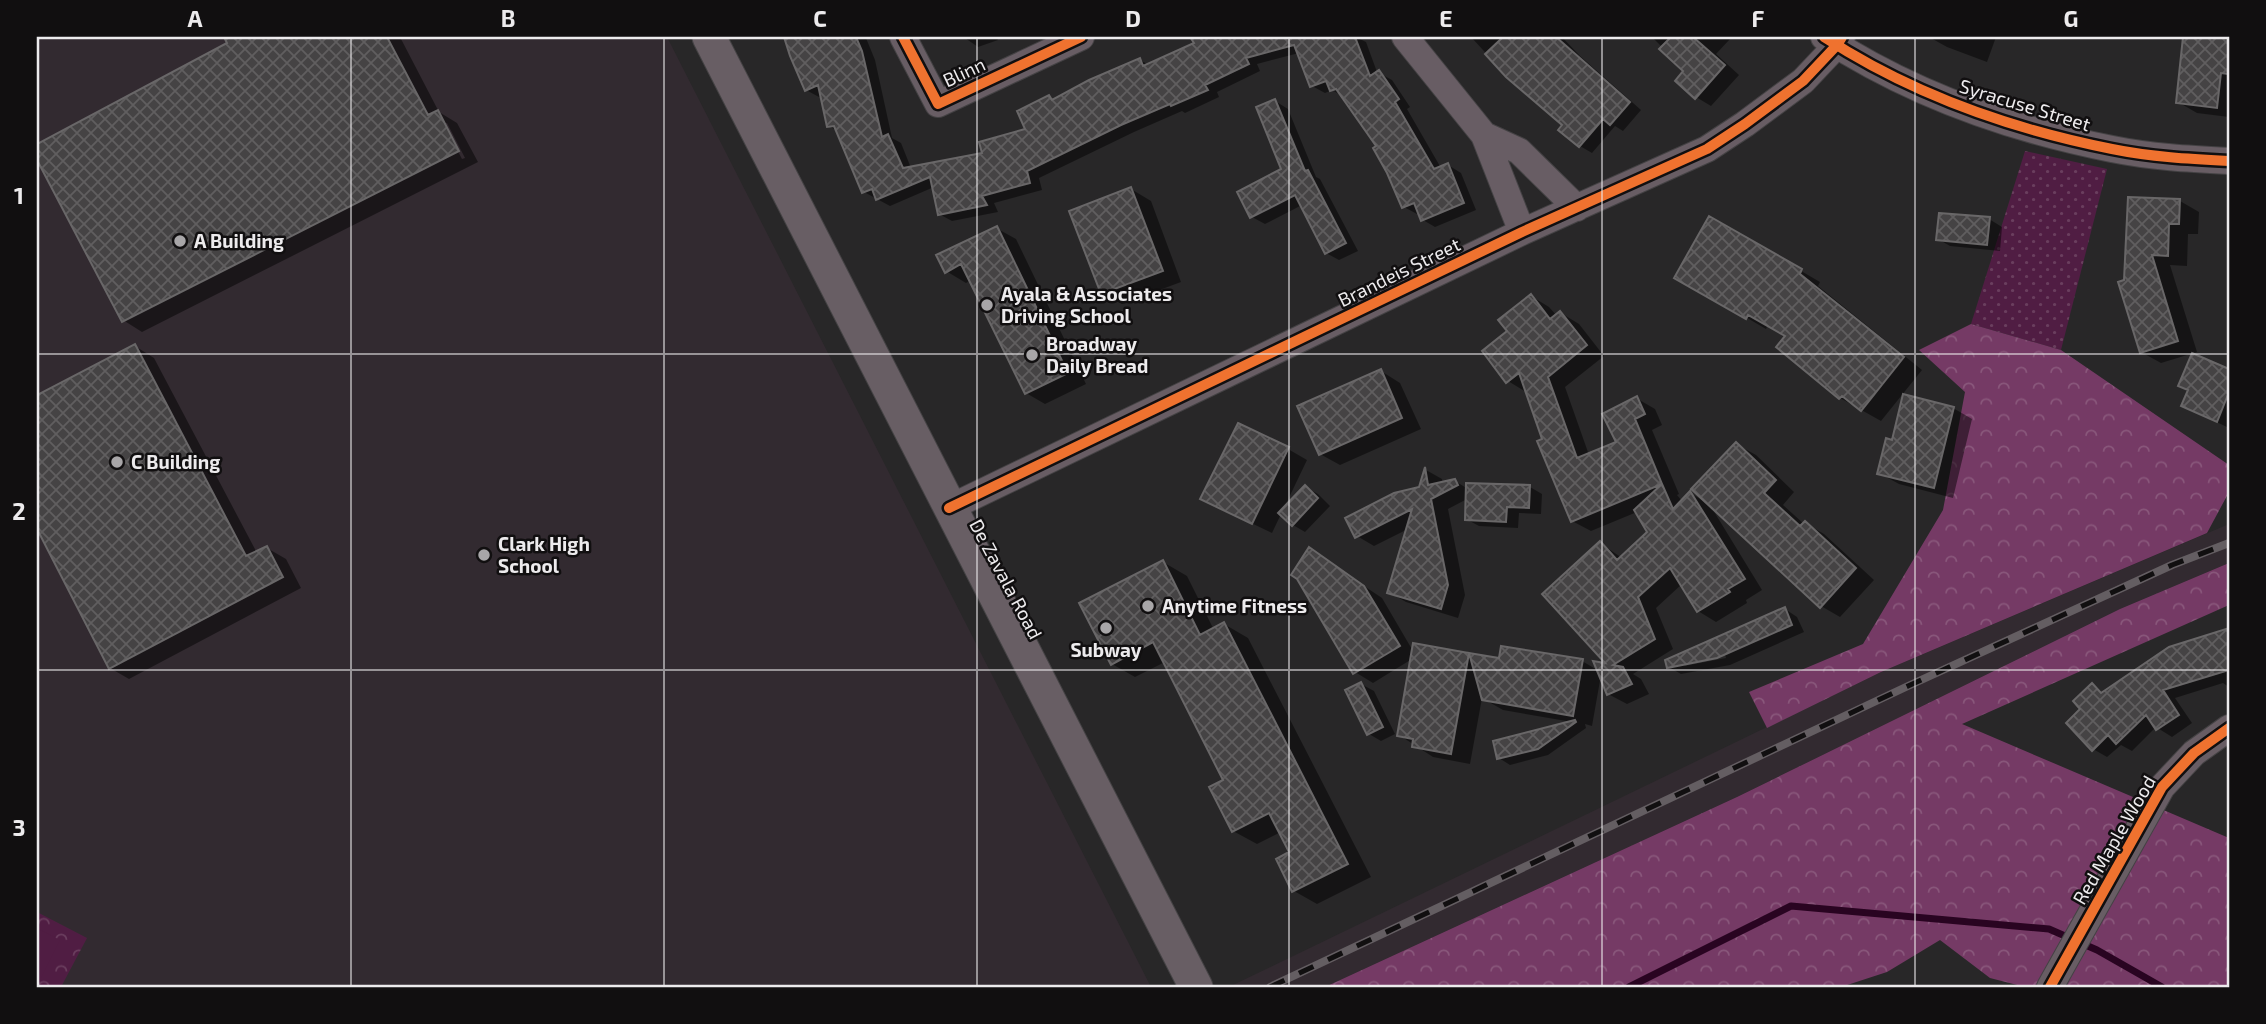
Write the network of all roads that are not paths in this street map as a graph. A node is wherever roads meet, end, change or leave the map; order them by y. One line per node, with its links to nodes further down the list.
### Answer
1 (709, 37): 10 (main road, De Zavala Road)
2 (903, 37): 3 (street, Blinn)
3 (1081, 37)
4 (1405, 37): 6 (street)
5 (1834, 40): 7 (street, Syracuse Street); 8 (street, Brandeis Street)
6 (1483, 135): 8 (street); 9 (street)
7 (2229, 161)
8 (1577, 208): 9 (street, Brandeis Street)
9 (1522, 232): 10 (street, Brandeis Street)
10 (949, 508): 12 (main road, De Zavala Road)
11 (2229, 728): 13 (street, Red Maple Wood)
12 (1196, 987)
13 (2050, 987)

